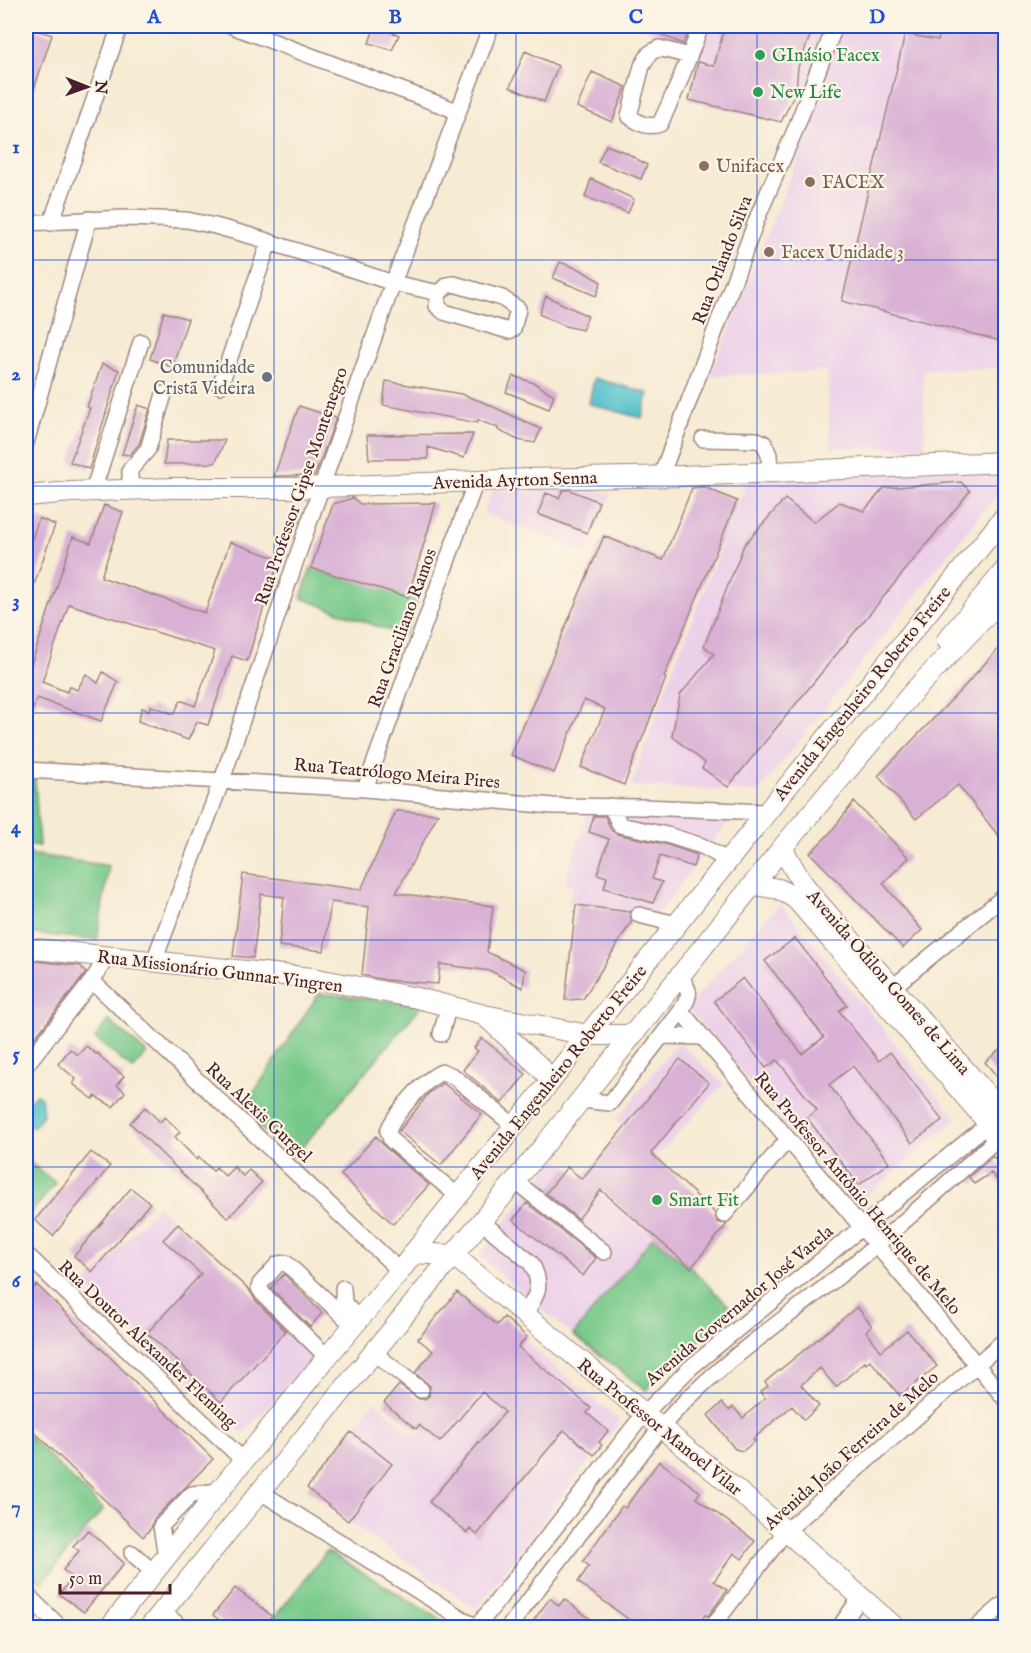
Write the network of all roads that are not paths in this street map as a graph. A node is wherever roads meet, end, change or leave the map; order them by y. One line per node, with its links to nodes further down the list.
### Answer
1 (120, 26): 9 (street)
2 (232, 26): 7 (street)
3 (491, 26): 7 (street, Rua Professor Gipse Montenegro)
4 (701, 26): 6 (street)
5 (835, 26): 21 (street, Rua Orlando Silva)
6 (689, 56): 6 (street)
7 (457, 111): 12 (street, Rua Professor Gipse Montenegro)
8 (89, 219): 9 (street); 11 (street); 18 (street)
9 (51, 223): 10 (street)
10 (26, 224)
11 (269, 242): 12 (street); 15 (street)
12 (393, 283): 13 (street); 24 (street, Rua Professor Gipse Montenegro)
13 (439, 293): 13 (street)
14 (141, 342): 23 (street)
15 (220, 386)
16 (164, 394): 25 (street)
17 (703, 439): 20 (street)
18 (26, 443)
19 (1005, 462): 20 (main road, Avenida Ayrton Senna)
20 (770, 472): 21 (main road, Avenida Ayrton Senna)
21 (661, 476): 22 (main road, Avenida Ayrton Senna)
22 (476, 481): 24 (main road, Avenida Ayrton Senna); 33 (street, Rua Graciliano Ramos)
23 (96, 483): 25 (main road, Avenida Ayrton Senna); 26 (main road, Avenida Ayrton Senna)
24 (322, 487): 25 (main road, Avenida Ayrton Senna); 32 (street, Rua Professor Gipse Montenegro)
25 (130, 490)
26 (26, 496)
27 (1005, 515): 35 (main road, Avenida Engenheiro Roberto Freire)
28 (1005, 569): 30 (main road)
29 (1002, 608): 30 (main road, Avenida Engenheiro Roberto Freire)
30 (913, 692): 36 (main road, Avenida Engenheiro Roberto Freire)
31 (26, 770): 32 (street, Rua Teatrólogo Meira Pires)
32 (222, 780): 33 (street, Rua Teatrólogo Meira Pires); 44 (street, Rua Professor Gipse Montenegro)
33 (365, 789): 34 (street, Rua Teatrólogo Meira Pires)
34 (611, 806): 35 (street, Rua Teatrólogo Meira Pires); 37 (street)
35 (765, 812): 37 (main road, Avenida Engenheiro Roberto Freire)
36 (782, 848): 38 (main road, Avenida Engenheiro Roberto Freire); 47 (main road, Avenida Odilon Gomes de Lima)
37 (727, 860): 41 (main road, Avenida Engenheiro Roberto Freire)
38 (754, 885): 45 (main road, Avenida Engenheiro Roberto Freire); 59 (main road, Avenida Odilon Gomes de Lima)
39 (1005, 895): 47 (street)
40 (639, 915): 41 (street)
41 (676, 924): 52 (main road, Avenida Engenheiro Roberto Freire)
42 (26, 948): 43 (main road, Rua Missionário Gunnar Vingren)
43 (107, 957): 44 (main road, Rua Missionário Gunnar Vingren); 46 (street)
44 (154, 961): 48 (main road, Rua Missionário Gunnar Vingren)
45 (681, 977): 49 (street); 53 (main road, Avenida Engenheiro Roberto Freire)
46 (92, 981): 56 (street); 72 (street, Rua Alexis Gurgel)
47 (893, 987): 59 (main road, Avenida Odilon Gomes de Lima)
48 (449, 1005): 50 (main road, Rua Missionário Gunnar Vingren); 51 (street)
49 (681, 1011): 54 (street); 55 (street, Rua Professor Antônio Henrique de Melo)
50 (484, 1015): 52 (main road, Rua Missionário Gunnar Vingren); 57 (main road, Rua Missionário Gunnar Vingren)
51 (441, 1034)
52 (588, 1035): 53 (main road, Rua Missionário Gunnar Vingren); 57 (main road, Avenida Engenheiro Roberto Freire)
53 (632, 1035): 58 (main road, Avenida Engenheiro Roberto Freire)
54 (662, 1036): 55 (street); 58 (street)
55 (703, 1037): 61 (street, Rua Professor Antônio Henrique de Melo)
56 (26, 1065)
57 (550, 1081): 60 (main road, Avenida Engenheiro Roberto Freire)
58 (582, 1100): 62 (main road, Avenida Engenheiro Roberto Freire)
59 (1000, 1124): 66 (street, Avenida Governador José Varela); 67 (street, Avenida Governador José Varela)
60 (514, 1126): 63 (main road, Avenida Engenheiro Roberto Freire); 63 (street)
61 (788, 1139): 64 (street); 66 (street, Rua Professor Antônio Henrique de Melo)
62 (515, 1181): 65 (main road, Avenida Engenheiro Roberto Freire); 68 (street)
63 (458, 1196): 69 (main road, Avenida Engenheiro Roberto Freire)
64 (724, 1215)
65 (481, 1221): 71 (main road, Avenida Engenheiro Roberto Freire); 74 (street)
66 (862, 1226): 67 (street, Rua Professor Antônio Henrique de Melo); 79 (street, Avenida Governador José Varela)
67 (878, 1245): 80 (street, Rua Professor Antônio Henrique de Melo); 81 (street, Avenida Governador José Varela)
68 (604, 1252)
69 (413, 1253): 71 (main road); 72 (main road, Avenida Engenheiro Roberto Freire)
70 (26, 1254): 86 (street, Rua Doutor Alexander Fleming)
71 (453, 1255): 74 (main road, Rua Professor Manoel Vilar); 77 (main road, Avenida Engenheiro Roberto Freire)
72 (400, 1271): 75 (main road, Avenida Engenheiro Roberto Freire)
73 (343, 1288): 75 (street)
74 (524, 1314): 84 (main road, Rua Professor Manoel Vilar)
75 (357, 1323): 78 (main road, Avenida Engenheiro Roberto Freire); 78 (street)
76 (1005, 1338): 80 (street, Avenida João Ferreira de Melo)
77 (373, 1352): 82 (street); 87 (main road, Avenida Engenheiro Roberto Freire)
78 (327, 1358): 86 (main road, Avenida Engenheiro Roberto Freire)
79 (696, 1364): 81 (street); 84 (street, Avenida Governador José Varela)
80 (975, 1364): 83 (street, Rua Professor Antônio Henrique de Melo); 90 (street, Avenida João Ferreira de Melo)
81 (709, 1379): 85 (street, Avenida Governador José Varela)
82 (421, 1390)
83 (1005, 1400)
84 (644, 1414): 85 (main road, Rua Professor Manoel Vilar); 88 (street, Avenida Governador José Varela)
85 (661, 1427): 89 (street, Avenida Governador José Varela); 90 (main road, Rua Professor Manoel Vilar)
86 (244, 1461): 92 (main road, Avenida Engenheiro Roberto Freire)
87 (259, 1491): 96 (main road, Avenida Engenheiro Roberto Freire); 97 (street)
88 (581, 1493): 89 (street); 97 (street, Avenida Governador José Varela)
89 (600, 1507): 102 (street, Avenida Governador José Varela)
90 (786, 1531): 94 (main road, Rua Professor Manoel Vilar); 103 (street, Avenida João Ferreira de Melo)
91 (132, 1553): 92 (street)
92 (153, 1572): 99 (main road, Avenida Engenheiro Roberto Freire)
93 (26, 1594): 98 (street)
94 (860, 1598): 104 (street); 105 (main road, Rua Professor Manoel Vilar)
95 (1005, 1602): 106 (street)
96 (162, 1611): 100 (main road, Avenida Engenheiro Roberto Freire); 101 (street)
97 (476, 1627)
98 (61, 1628)
99 (109, 1628)
100 (149, 1628)
101 (182, 1628)
102 (508, 1628)
103 (711, 1628)
104 (839, 1628)
105 (896, 1628)
106 (976, 1628)

